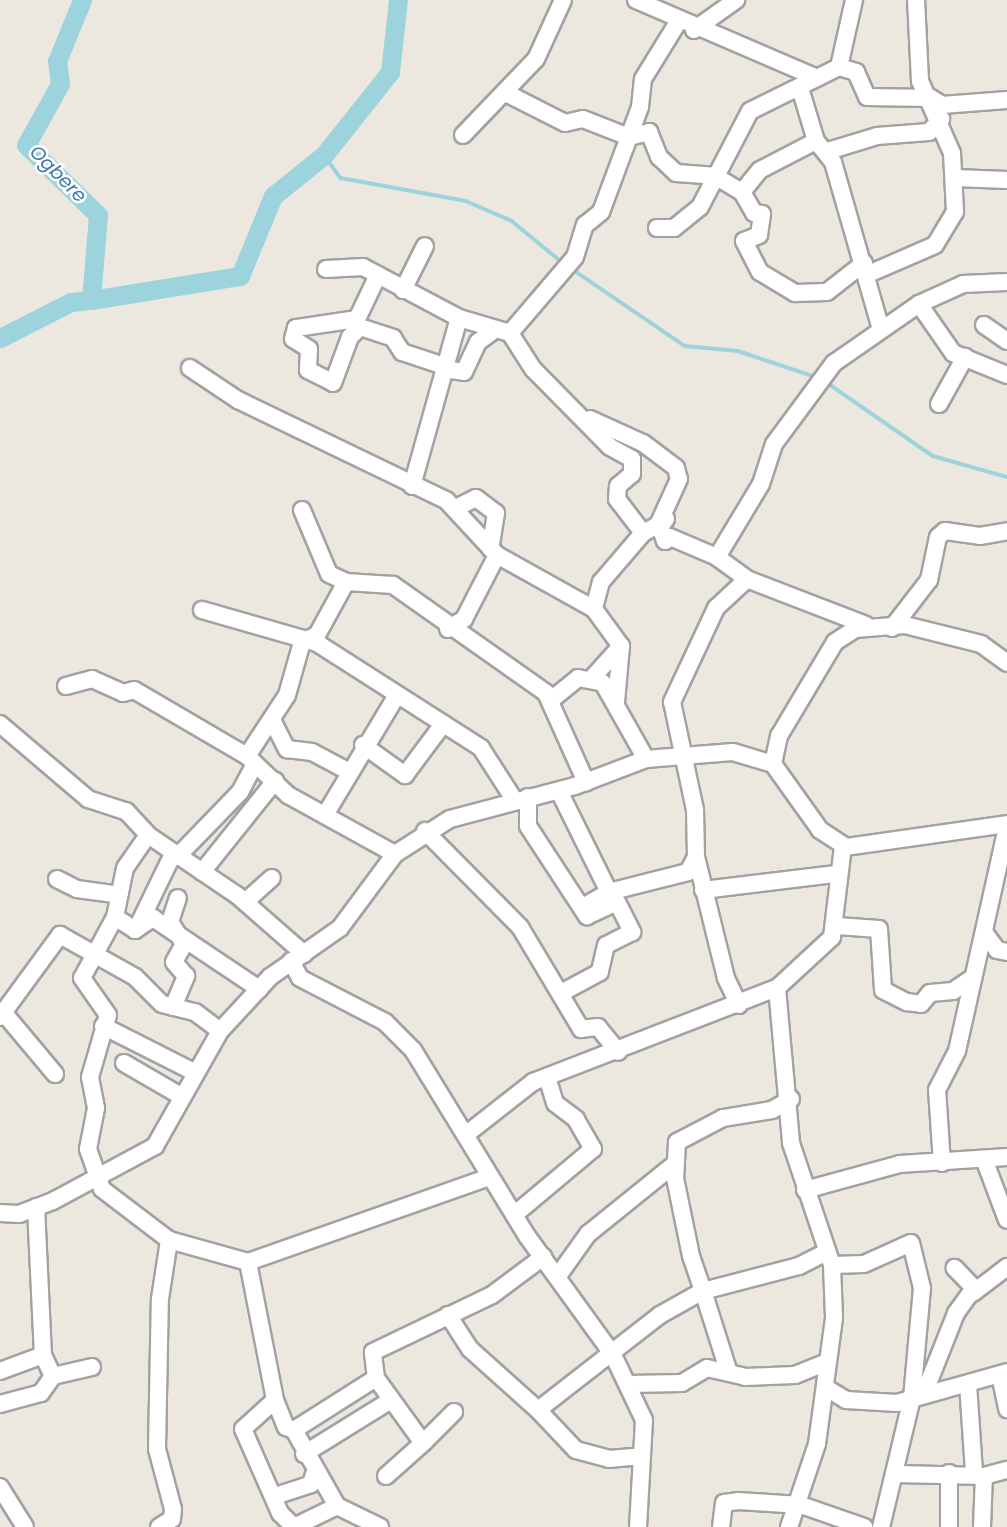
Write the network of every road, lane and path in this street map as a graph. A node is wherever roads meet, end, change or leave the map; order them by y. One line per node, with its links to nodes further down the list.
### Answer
1 (563, 0): 11 (street)
2 (636, 0): 6 (street)
3 (736, 0): 7 (street)
4 (854, 0): 8 (street)
5 (916, 0): 12 (street)
6 (678, 22): 7 (street); 17 (street)
7 (694, 30): 9 (street)
8 (839, 67): 9 (street); 12 (street)
9 (817, 78): 10 (street)
10 (800, 88): 18 (street); 19 (street)
11 (506, 93): 16 (street); 17 (street)
12 (930, 98): 14 (street); 15 (street)
13 (1007, 100): 14 (street)
14 (957, 104): 15 (street)
15 (942, 120): 18 (street); 20 (street)
16 (463, 135)
17 (629, 137): 19 (street); 35 (street)
18 (822, 146): 22 (street); 25 (street)
19 (715, 176): 22 (street); 23 (street)
20 (955, 178): 21 (street); 25 (street)
21 (1007, 180)
22 (742, 192): 25 (street)
23 (657, 228)
24 (425, 246): 29 (street)
25 (865, 269): 33 (street)
26 (326, 270): 27 (street)
27 (378, 275): 29 (street); 39 (street)
28 (1007, 282): 30 (street)
29 (403, 289): 31 (street)
30 (919, 304): 33 (street); 37 (street)
31 (459, 318): 34 (street); 39 (street)
32 (984, 325): 36 (street)
33 (880, 326): 52 (street)
34 (492, 332): 35 (street); 39 (street)
35 (510, 333): 44 (street)
36 (1007, 341)
37 (965, 358): 40 (street); 41 (street)
38 (190, 368): 45 (street)
39 (444, 368): 45 (street)
40 (991, 369): 41 (street); 42 (street)
41 (954, 371): 43 (street)
42 (1007, 375)
43 (939, 404)
44 (580, 417): 46 (street); 50 (street)
45 (412, 486): 47 (street)
46 (669, 506): 50 (street); 52 (street)
47 (456, 508): 51 (street); 51 (street)
48 (302, 510): 54 (street)
49 (1007, 531): 58 (street)
50 (643, 533): 55 (street)
51 (494, 552): 55 (street); 59 (street)
52 (717, 557): 53 (street)
53 (747, 579): 57 (street); 73 (street)
54 (346, 582): 59 (street); 60 (street)
55 (594, 609): 61 (street)
56 (202, 610): 60 (street)
57 (866, 625): 58 (street); 75 (street)
58 (892, 628): 62 (street)
59 (447, 629): 66 (street)
60 (312, 640): 65 (street); 68 (street)
61 (621, 646): 63 (street); 67 (street)
62 (1007, 663)
63 (593, 677): 66 (street); 67 (street)
64 (66, 686): 76 (street)
65 (396, 697): 70 (street); 71 (street)
66 (551, 700): 78 (street)
67 (616, 702): 74 (street)
68 (272, 720): 72 (street); 76 (street)
69 (0, 724): 84 (street)
70 (443, 724): 71 (street); 80 (street)
71 (363, 745): 77 (street)
72 (288, 749): 76 (street); 77 (street)
73 (684, 754): 74 (street); 75 (street); 88 (street)
74 (646, 759): 78 (street)
75 (773, 764): 85 (street)
76 (261, 768): 81 (street); 87 (street); 89 (street)
77 (347, 771): 81 (street)
78 (586, 782): 79 (street)
79 (559, 791): 80 (street); 94 (street)
80 (521, 799): 83 (street); 98 (street)
81 (325, 815): 86 (street)
82 (1007, 825): 85 (street); 103 (street)
83 (425, 831): 86 (street); 110 (street)
84 (148, 835): 87 (street); 95 (street)
85 (843, 846): 90 (street)
86 (395, 854): 106 (street)
87 (175, 856): 89 (street); 101 (street)
88 (696, 857): 93 (street); 94 (street)
89 (202, 872): 97 (street)
90 (836, 874): 93 (street); 100 (street)
91 (272, 878): 97 (street)
92 (57, 879): 95 (street)
93 (703, 890): 111 (street)
94 (609, 892): 98 (street)
95 (120, 895): 99 (street)
96 (178, 898): 102 (street)
97 (245, 902): 106 (street)
98 (583, 907): 110 (street)
99 (114, 917): 101 (street); 104 (street)
100 (837, 926): 107 (street); 108 (street)
101 (135, 930): 102 (street)
102 (174, 930): 109 (street); 112 (street)
103 (984, 932): 105 (street); 107 (street)
104 (93, 950): 112 (street); 113 (street); 114 (street)
105 (1007, 952)
106 (297, 958): 109 (street); 123 (street)
107 (972, 978): 127 (street)
108 (777, 988): 111 (street); 122 (street)
109 (259, 989): 115 (street)
110 (561, 993): 116 (street)
111 (739, 1005): 116 (street)
112 (173, 1007): 115 (street)
113 (1, 1014): 119 (street)
114 (103, 1026): 118 (street); 128 (street)
115 (220, 1031): 118 (street)
116 (618, 1052): 120 (street)
117 (124, 1063): 121 (street)
118 (192, 1072): 121 (street)
119 (55, 1074)
120 (547, 1077): 123 (street); 133 (street)
121 (179, 1095): 128 (street)
122 (791, 1099): 126 (street); 130 (street)
123 (468, 1133): 129 (street)
124 (1007, 1157): 125 (street)
125 (984, 1158): 127 (street); 134 (street)
126 (676, 1163): 141 (street); 142 (street)
127 (942, 1163): 130 (street)
128 (96, 1175): 131 (street); 135 (street)
129 (490, 1178): 133 (street); 138 (street)
130 (805, 1190): 137 (street)
131 (36, 1207): 132 (street); 145 (street)
132 (0, 1213)
133 (514, 1215): 136 (street)
134 (1007, 1220)
135 (169, 1240): 138 (street); 178 (street)
136 (543, 1256): 141 (street); 144 (street)
137 (829, 1259): 142 (street); 147 (street); 157 (street)
138 (254, 1265): 158 (street)
139 (1007, 1267): 143 (street)
140 (954, 1268): 143 (street)
141 (558, 1276): 146 (street)
142 (704, 1291): 146 (street); 149 (street)
143 (973, 1293): 157 (street)
144 (448, 1315): 153 (street); 162 (street)
145 (43, 1354): 150 (street); 152 (street)
146 (613, 1355): 154 (street); 162 (street)
147 (827, 1362): 149 (street); 156 (street)
148 (92, 1367): 152 (street)
149 (728, 1370): 154 (street)
150 (0, 1371)
151 (1004, 1373): 155 (street); 161 (street)
152 (53, 1376): 160 (street)
153 (376, 1378): 159 (street); 164 (street)
154 (629, 1384): 167 (street)
155 (968, 1384): 157 (street); 172 (street)
156 (828, 1389): 157 (street); 176 (street)
157 (918, 1396): 171 (street)
158 (275, 1400): 164 (street); 174 (street)
159 (391, 1401): 165 (street); 166 (street)
160 (0, 1404)
161 (1007, 1409)
162 (538, 1410): 167 (street)
163 (454, 1412): 165 (street)
164 (296, 1428): 166 (street)
165 (423, 1443): 173 (street)
166 (304, 1454): 170 (street)
167 (642, 1455): 182 (street)
168 (1007, 1470): 172 (street)
169 (949, 1473): 171 (street); 172 (street); 187 (street)
170 (314, 1474): 174 (street); 177 (street)
171 (896, 1474): 186 (street)
172 (979, 1474): 188 (street)
173 (386, 1476)
174 (275, 1496): 180 (street)
175 (3, 1497): 179 (street)
176 (801, 1505): 183 (street); 184 (street); 185 (street)
177 (337, 1506): 180 (street); 181 (street)
178 (169, 1524)
179 (25, 1527)
180 (294, 1527)
181 (380, 1527)
182 (638, 1527)
183 (721, 1527)
184 (789, 1527)
185 (864, 1527)
186 (881, 1527)
187 (949, 1527)
188 (982, 1527)

